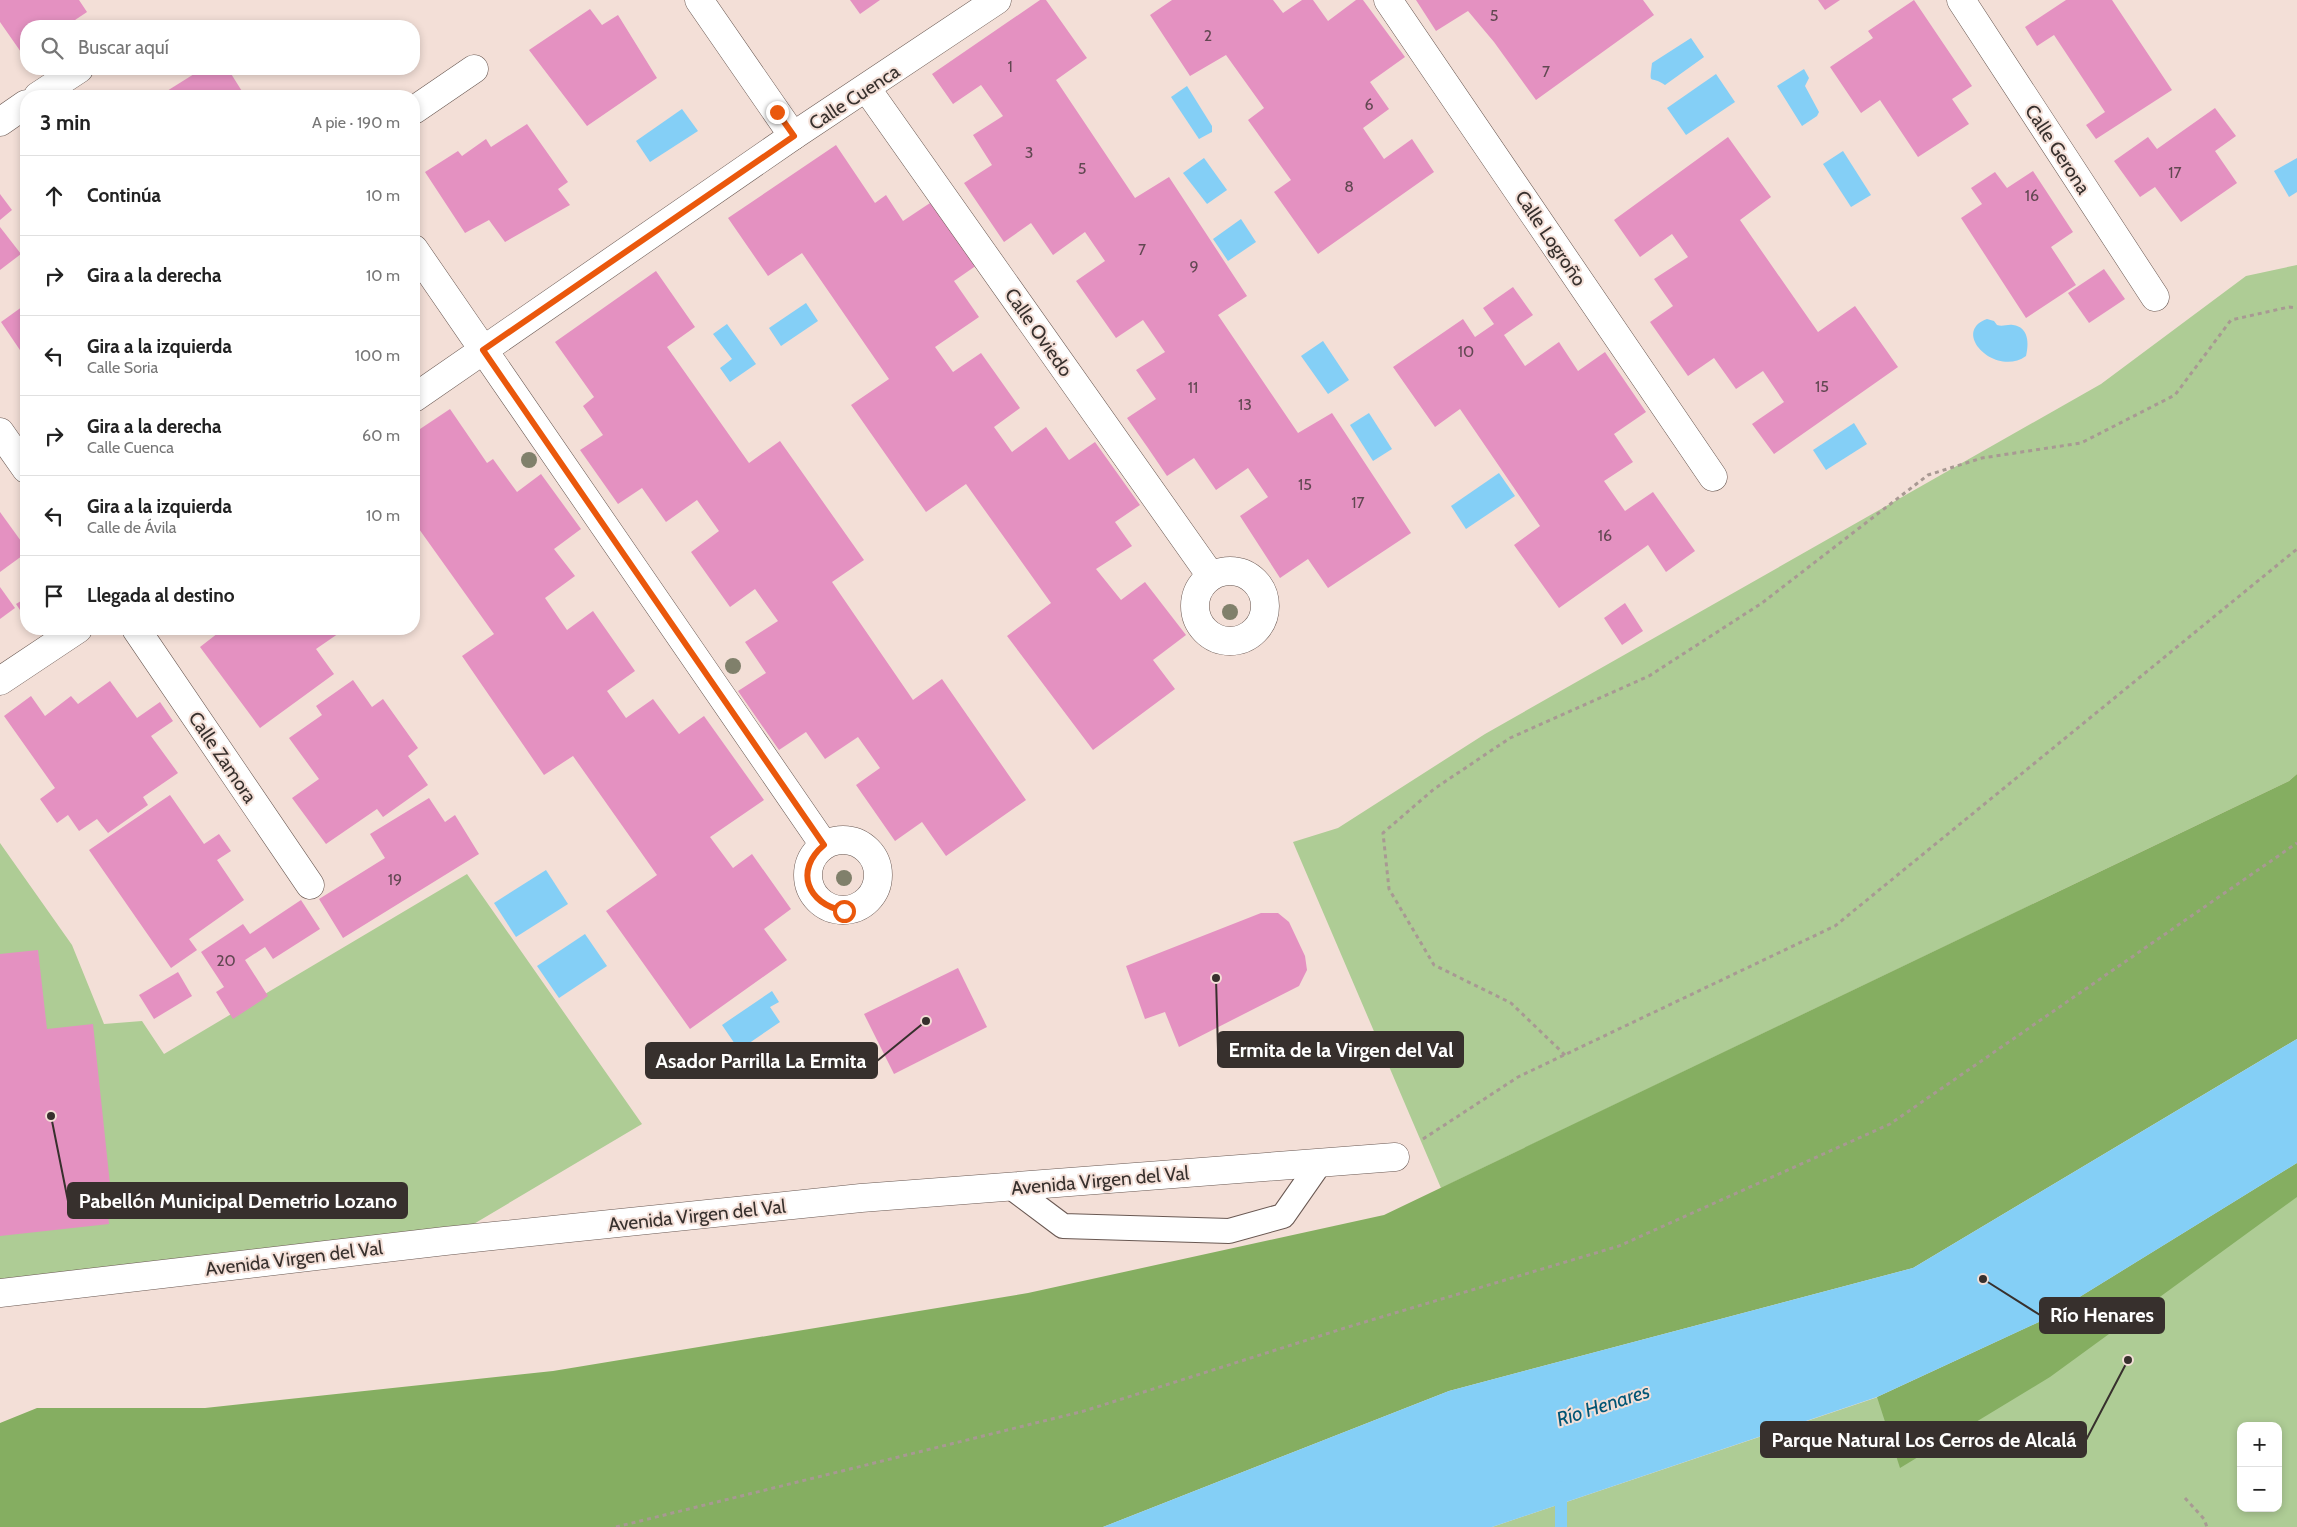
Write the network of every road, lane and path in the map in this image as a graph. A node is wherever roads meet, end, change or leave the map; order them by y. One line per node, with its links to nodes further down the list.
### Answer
1 (699, 0): 12 (street)
2 (997, 0): 7 (street, Calle Cuenca)
3 (1388, 0): 20 (street, Calle Logroño)
4 (1961, 0): 14 (street, Calle Gerona)
5 (474, 69): 9 (street)
6 (70, 75): 8 (street)
7 (867, 89): 12 (street, Calle Cuenca); 22 (street, Calle Oviedo)
8 (47, 90)
9 (420, 106)
10 (20, 108): 11 (street)
11 (0, 122)
12 (794, 136): 16 (street, Calle Cuenca)
13 (420, 258): 16 (street)
14 (2156, 297)
15 (2297, 308): 29 (path)
16 (483, 350): 17 (street, Calle Cuenca); 27 (street)
17 (420, 394)
18 (0, 432): 19 (street)
19 (20, 460)
20 (1713, 477)
21 (2297, 549): 29 (path)
22 (1211, 576)
23 (69, 635): 25 (street)
24 (140, 635): 28 (street, Calle Zamora)
25 (0, 681)
26 (2297, 842): 35 (path)
27 (824, 845)
28 (310, 886)
29 (1565, 1055): 30 (path)
30 (1396, 1157): 31 (street, Avenida Virgen del Val)
31 (1320, 1163): 32 (street, Avenida Virgen del Val); 32 (lane)
32 (1011, 1187): 33 (street, Avenida Virgen del Val)
33 (0, 1292)
34 (2185, 1498): 36 (path)
35 (616, 1527)
36 (2207, 1527)

